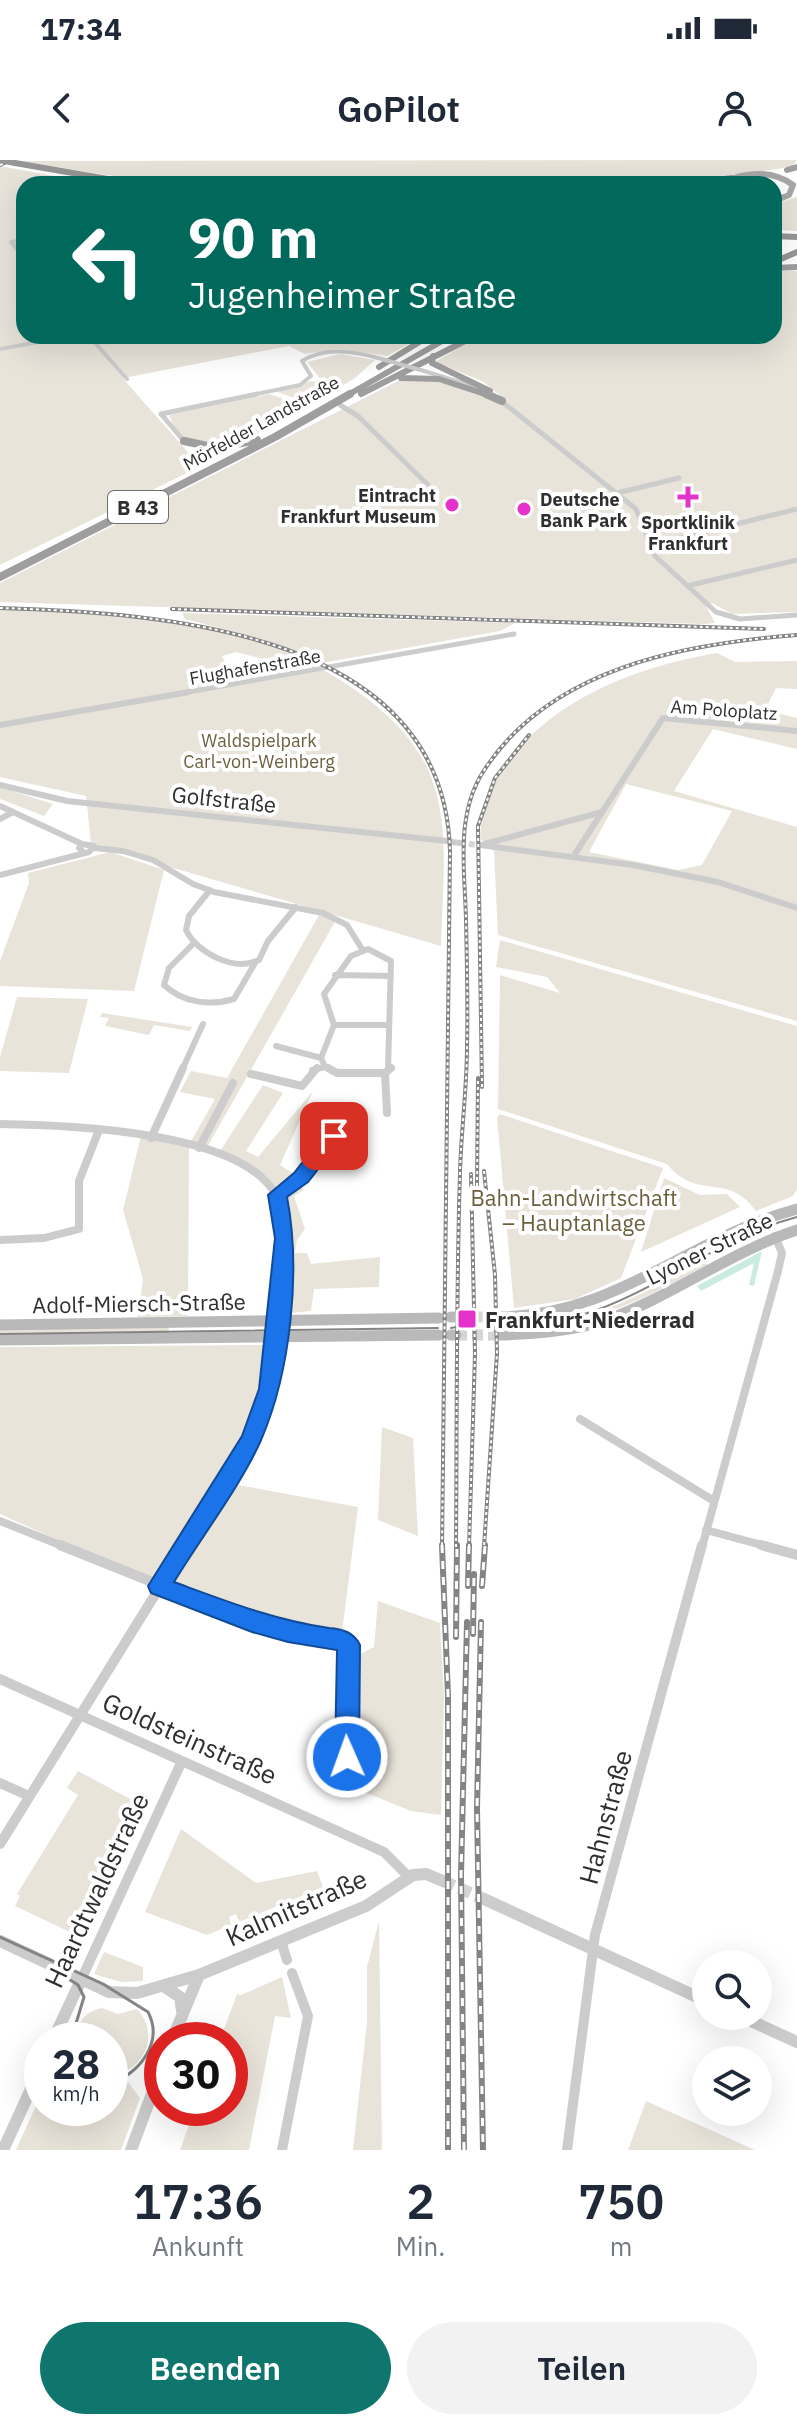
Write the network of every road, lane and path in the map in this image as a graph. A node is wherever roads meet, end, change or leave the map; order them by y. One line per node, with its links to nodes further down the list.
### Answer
1 (0, 162): 2 (highway, bridge)
2 (13, 164): 6 (highway); 7 (highway)
3 (797, 167): 4 (highway)
4 (787, 170): 5 (main road)
5 (758, 175): 8 (main road); 9 (main road)
6 (75, 176)
7 (87, 176)
8 (749, 176)
9 (769, 176)
10 (27, 344): 16 (street)
11 (96, 344): 19 (street)
12 (417, 344): 18 (highway)
13 (426, 344): 18 (highway, Mörfelder Landstraße / B 43)
14 (437, 344): 23 (highway, Mörfelder Landstraße / B 43)
15 (458, 344): 17 (highway)
16 (0, 349)
17 (433, 356): 20 (highway); 21 (highway)
18 (370, 374): 24 (highway, Mörfelder Landstraße / B 43)
19 (127, 379)
20 (379, 385): 21 (highway); 22 (highway)
21 (502, 401): 25 (street, bridge); 29 (street)
22 (340, 405): 23 (highway); 28 (street)
23 (275, 437): 34 (highway, Mörfelder Landstraße / B 43)
24 (260, 439): 25 (highway); 26 (highway, Mörfelder Landstraße / B 43)
25 (184, 441): 26 (highway)
26 (201, 470): 34 (highway, Mörfelder Landstraße / B 43)
27 (679, 478): 29 (street)
28 (428, 485)
29 (617, 493): 31 (street)
30 (797, 509): 31 (street)
31 (648, 546): 36 (street)
32 (797, 560): 33 (street)
33 (741, 573): 35 (street); 36 (street)
34 (0, 574)
35 (751, 581)
36 (687, 586): 37 (street)
37 (797, 615)
38 (514, 634): 39 (street, Flughafenstraße)
39 (0, 725)
40 (797, 731): 44 (street, Am Poloplatz)
41 (0, 785): 46 (street, Golfstraße)
42 (0, 806): 43 (street)
43 (13, 812): 45 (street); 47 (street)
44 (602, 812): 48 (street, Am Poloplatz); 48 (street)
45 (0, 819)
46 (453, 842)
47 (82, 848): 49 (street); 50 (street)
48 (575, 854): 52 (street)
49 (0, 875)
50 (210, 890): 51 (street); 53 (street)
51 (296, 907): 54 (street); 55 (street)
52 (797, 908)
53 (193, 944): 55 (street); 55 (street)
54 (362, 949): 56 (street); 57 (street)
55 (255, 963)
56 (335, 975): 57 (street); 59 (street)
57 (391, 976): 60 (street)
58 (203, 1024): 71 (street)
59 (334, 1025): 60 (street); 62 (street)
60 (389, 1025): 64 (street)
61 (276, 1046): 62 (street)
62 (321, 1058): 63 (street)
63 (325, 1067): 64 (street); 65 (street)
64 (385, 1073): 68 (street)
65 (251, 1074)
66 (233, 1083): 72 (street)
67 (343, 1106): 73 (street)
68 (387, 1113)
69 (0, 1124): 70 (street)
70 (99, 1130): 71 (street); 78 (street)
71 (151, 1138): 72 (street)
72 (199, 1148): 73 (street)
73 (277, 1195): 83 (street)
74 (797, 1199): 75 (street)
75 (792, 1210): 79 (main road, Lyoner Straße)
76 (797, 1230): 77 (main road, Lyoner Straße)
77 (775, 1236): 80 (main road, Lyoner Straße); 90 (street, Hahnstraße)
78 (0, 1240)
79 (709, 1243): 80 (main road); 82 (main road, Lyoner Straße)
80 (717, 1263): 86 (main road, Lyoner Straße)
81 (448, 1317): 83 (main road, Adolf-Miersch-Straße)
82 (499, 1317)
83 (279, 1321): 84 (main road, Adolf-Miersch-Straße); 87 (street)
84 (0, 1325)
85 (448, 1335): 87 (main road, Adolf-Miersch-Straße)
86 (500, 1335)
87 (277, 1337): 88 (main road, Adolf-Miersch-Straße); 94 (street)
88 (0, 1340)
89 (580, 1419): 90 (street)
90 (714, 1501): 92 (street, Hahnstraße)
91 (0, 1521): 94 (street)
92 (706, 1530): 93 (street); 107 (street, Hahnstraße)
93 (797, 1555)
94 (159, 1586): 96 (street); 98 (street)
95 (0, 1679): 96 (street, Goldsteinstraße)
96 (80, 1716): 97 (street, Goldsteinstraße); 100 (street)
97 (182, 1761): 102 (street, Goldsteinstraße); 111 (street, Haardtwaldstraße)
98 (356, 1781)
99 (0, 1783): 100 (street)
100 (29, 1796): 101 (street)
101 (0, 1844)
102 (409, 1877): 103 (street); 106 (street, Kalmitstraße)
103 (443, 1881)
104 (484, 1899): 107 (street)
105 (0, 1941): 111 (street, Kalmitstraße)
106 (281, 1941): 108 (street); 110 (street, Kalmitstraße)
107 (594, 1950): 113 (street); 124 (street, Hahnstraße)
108 (287, 1960)
109 (292, 1973): 123 (street)
110 (199, 1975): 112 (street, Kalmitstraße); 114 (street)
111 (81, 1980): 112 (street, Kalmitstraße); 115 (street, Haardtwaldstraße)
112 (165, 1987): 114 (street)
113 (692, 1995)
114 (182, 2012): 116 (street)
115 (61, 2022)
116 (178, 2022)
117 (771, 2030): 118 (street)
118 (797, 2042)
119 (24, 2104): 121 (street)
120 (144, 2115): 122 (street)
121 (3, 2150)
122 (131, 2150)
123 (282, 2150)
124 (567, 2150)

